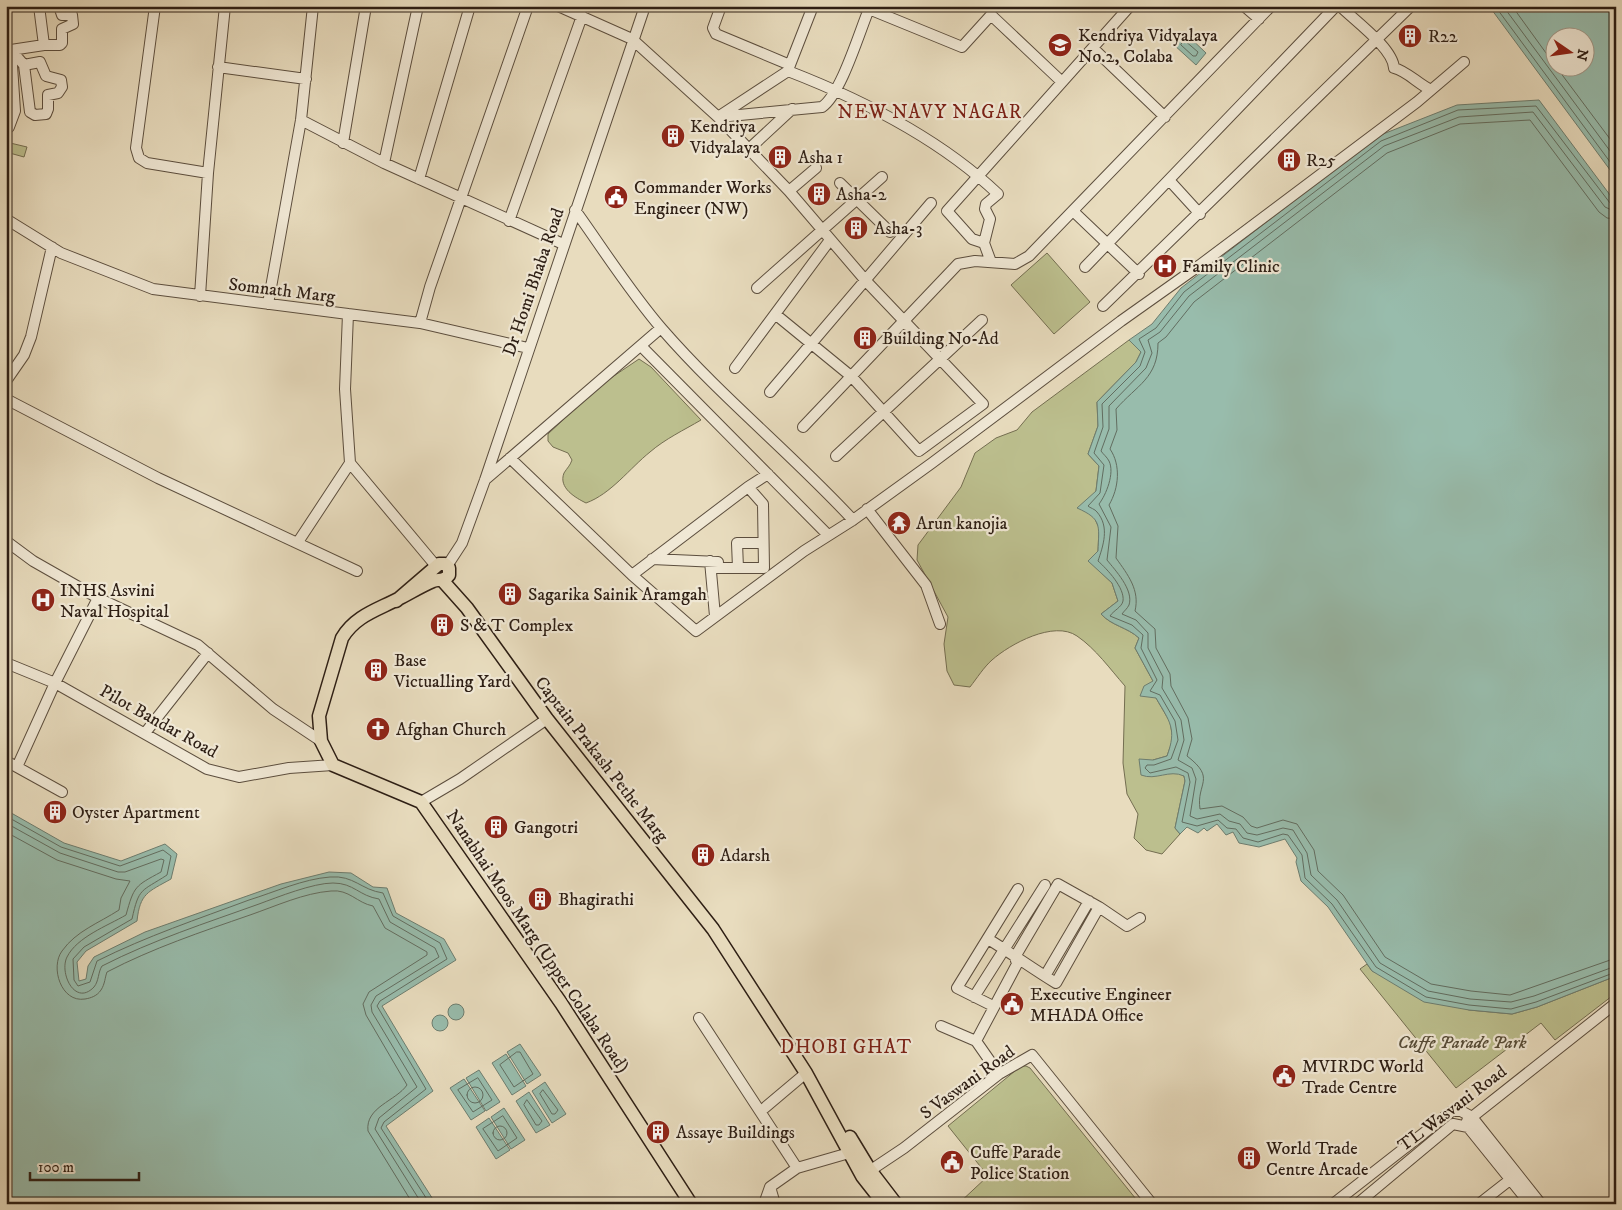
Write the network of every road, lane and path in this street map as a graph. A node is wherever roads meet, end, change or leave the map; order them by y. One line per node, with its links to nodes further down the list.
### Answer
1 (39, 6): 25 (street)
2 (59, 6): 25 (street)
3 (154, 6): 45 (street)
4 (225, 6): 30 (street)
5 (313, 6): 32 (street)
6 (366, 6): 41 (street)
7 (418, 6): 43 (street)
8 (470, 6): 48 (street)
9 (528, 6): 52 (street)
10 (558, 6): 21 (street)
11 (645, 6): 23 (street, Dr Homi Bhaba Road)
12 (721, 6): 31 (street)
13 (813, 6): 31 (street)
14 (1130, 6): 27 (street)
15 (1244, 6): 22 (street)
16 (1271, 6): 22 (street)
17 (1336, 6): 49 (street)
18 (1340, 6): 24 (street)
19 (1411, 6): 24 (street)
20 (868, 7): 33 (street); 34 (street)
21 (582, 16): 23 (street); 59 (street)
22 (1259, 19): 38 (street)
23 (632, 39): 37 (street); 55 (street, Dr Homi Bhaba Road)
24 (1376, 40): 35 (street); 57 (street)
25 (44, 45): 26 (street)
26 (9, 48): 29 (street); 40 (street)
27 (1093, 48): 33 (street); 38 (street)
28 (1464, 62): 35 (street)
29 (24, 65): 29 (street)
30 (218, 67): 32 (street); 45 (street)
31 (789, 68): 34 (street); 37 (street)
32 (306, 80): 39 (street)
33 (1062, 82): 46 (street)
34 (837, 90): 36 (street); 46 (street)
35 (1430, 90): 98 (street)
36 (792, 109): 37 (street); 42 (street)
37 (718, 117): 42 (street)
38 (1165, 117): 56 (street)
39 (301, 120): 41 (street); 73 (street)
40 (6, 127)
41 (343, 143): 43 (street)
42 (749, 149): 51 (street)
43 (384, 163): 48 (street)
44 (816, 168): 51 (street)
45 (208, 173): 72 (street)
46 (979, 176): 63 (street); 63 (street)
47 (882, 177): 53 (street)
48 (419, 179): 52 (street)
49 (1169, 180): 57 (street); 65 (street)
50 (840, 183): 53 (street)
51 (790, 191): 60 (street)
52 (461, 198): 59 (street); 79 (street)
53 (858, 201): 60 (street); 61 (street)
54 (931, 203): 70 (street)
55 (574, 210): 64 (street, Dr Homi Bhaba Road); 80 (street)
56 (1073, 211): 65 (street); 67 (street)
57 (1200, 214): 69 (street)
58 (6, 219): 66 (street, Somnath Marg)
59 (509, 221): 64 (street)
60 (823, 232): 62 (street); 71 (street)
61 (890, 232)
62 (830, 240): 70 (street); 76 (street)
63 (984, 243): 67 (street)
64 (563, 244): 83 (street, Dr Homi Bhaba Road)
65 (1107, 244): 68 (street); 69 (street)
66 (52, 247): 72 (street, Somnath Marg); 87 (street)
67 (991, 262): 78 (street)
68 (1085, 267)
69 (1138, 274): 74 (street)
70 (866, 281): 78 (street); 81 (street)
71 (757, 288)
72 (200, 296): 73 (street, Somnath Marg)
73 (268, 304): 75 (street, Somnath Marg)
74 (1103, 306)
75 (348, 314): 79 (street); 94 (street, Somnath Marg)
76 (775, 314): 81 (street); 85 (street)
77 (982, 320): 84 (street)
78 (904, 321): 84 (street); 86 (street)
79 (420, 323): 83 (street)
80 (662, 328): 82 (street); 99 (street)
81 (812, 343): 86 (street); 88 (street)
82 (641, 346): 93 (street); 95 (street)
83 (528, 348): 96 (street, Dr Homi Bhaba Road)
84 (941, 359): 90 (street); 90 (street)
85 (735, 368)
86 (852, 377): 90 (street); 91 (street)
87 (6, 381)
88 (770, 392)
89 (6, 399): 102 (street)
90 (884, 413): 92 (street)
91 (803, 427)
92 (836, 456)
93 (510, 458): 96 (street); 109 (street)
94 (350, 463): 102 (street); 108 (street)
95 (768, 474): 97 (street); 100 (street)
96 (485, 480): 108 (street, Dr Homi Bhaba Road)
97 (748, 486): 103 (street); 104 (street)
98 (867, 509): 99 (street); 112 (street)
99 (853, 520): 100 (street)
100 (828, 536): 111 (street)
101 (6, 541): 110 (street)
102 (298, 542): 107 (street)
103 (764, 543): 106 (street); 106 (street)
104 (652, 559): 105 (street); 109 (street)
105 (710, 561): 106 (street); 111 (street)
106 (738, 568)
107 (356, 571)
108 (441, 572): 116 (main road, Captain Prakash Pethe Marg); 118 (main road)
109 (632, 574): 111 (street)
110 (98, 598): 113 (street); 115 (street)
111 (715, 616)
112 (940, 624)
113 (208, 653): 117 (street); 118 (street)
114 (6, 663): 115 (street, Pilot Bandar Road)
115 (55, 683): 117 (street, Pilot Bandar Road); 121 (street)
116 (547, 719): 123 (street); 129 (main road, Captain Prakash Pethe Marg)
117 (145, 733): 120 (street, Pilot Bandar Road)
118 (321, 741): 120 (main road)
119 (6, 761): 121 (street)
120 (333, 765): 123 (main road, Nanabhai Moos Marg (Upper Colaba Road))
121 (17, 767): 122 (street)
122 (62, 792)
123 (421, 802): 150 (main road, Nanabhai Moos Marg (Upper Colaba Road))
124 (1045, 885): 131 (street)
125 (1018, 889): 130 (street)
126 (1089, 901): 127 (street); 132 (street); 133 (street)
127 (1099, 907): 128 (street); 133 (street)
128 (1140, 918)
129 (713, 929): 140 (main road, Captain Prakash Pethe Marg); 147 (main road, Captain Prakash Pethe Marg)
130 (988, 939): 131 (street); 134 (street)
131 (1003, 948): 132 (street); 134 (street)
132 (1015, 957): 133 (street); 136 (street)
133 (1045, 976)
134 (974, 997): 136 (street)
135 (1616, 1003): 143 (street, TL Wasvani Road)
136 (993, 1006): 139 (street)
137 (699, 1018): 142 (street)
138 (941, 1026): 139 (street)
139 (976, 1042): 141 (street)
140 (806, 1073): 142 (street); 145 (main road, Captain Prakash Pethe Marg)
141 (998, 1074): 147 (street, S Vaswani Road); 155 (street, S Vaswani Road)
142 (761, 1110): 146 (street)
143 (1472, 1117): 144 (street, TL Wasvani Road); 156 (street, TL Wasvani Road); 160 (street)
144 (1462, 1125): 148 (street); 157 (street, TL Wasvani Road)
145 (849, 1153): 146 (street); 147 (main road, Captain Prakash Pethe Marg)
146 (797, 1168): 149 (street)
147 (866, 1173): 153 (main road, Captain Prakash Pethe Marg); 154 (main road, Captain Prakash Pethe Marg)
148 (1511, 1179): 158 (street); 159 (street)
149 (770, 1187): 151 (street); 152 (street)
150 (691, 1204)
151 (764, 1204)
152 (775, 1204)
153 (884, 1204)
154 (896, 1204)
155 (1152, 1204)
156 (1333, 1204)
157 (1357, 1204)
158 (1479, 1204)
159 (1530, 1204)
160 (1541, 1204)

